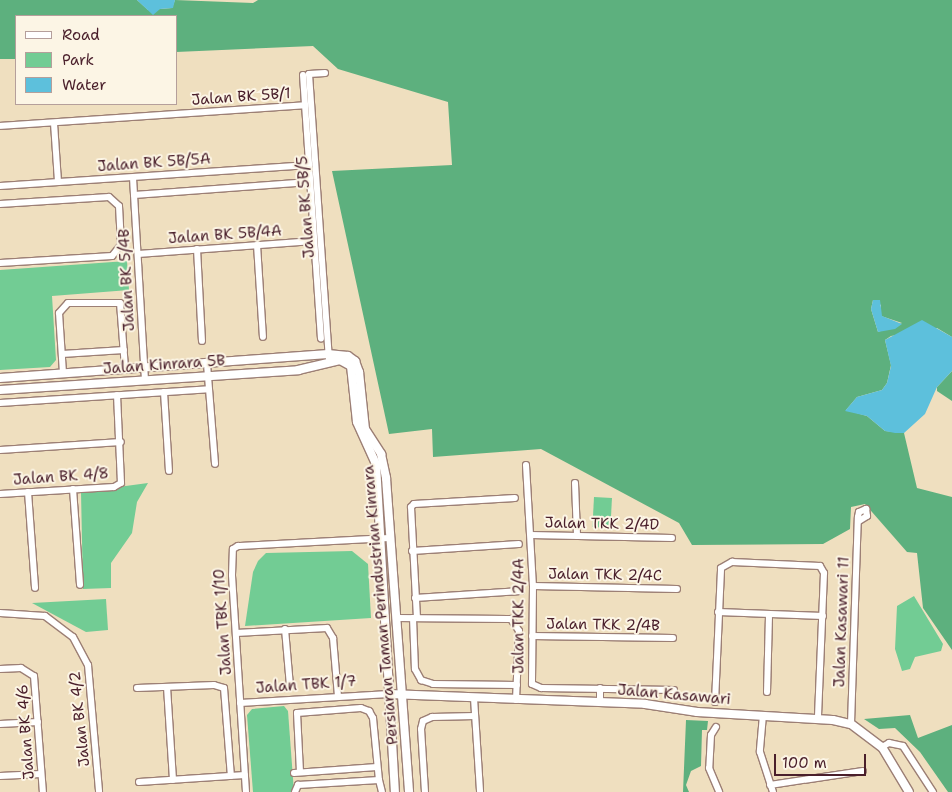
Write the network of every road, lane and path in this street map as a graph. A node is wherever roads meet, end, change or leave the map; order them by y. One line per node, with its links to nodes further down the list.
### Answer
1 (325, 74): 23 (street, Jalan BK 5B/5)
2 (303, 75): 3 (street, Jalan BK 5B/5)
3 (305, 105): 4 (street, Jalan BK 5B/1); 6 (street, Jalan BK 5B/5)
4 (54, 123): 5 (street, Jalan BK 5B/1); 8 (street)
5 (0, 126)
6 (309, 165): 7 (street, Jalan BK 5B/5A); 9 (street, Jalan BK 5B/5)
7 (133, 178): 8 (street, Jalan BK 5B/5A); 11 (street, Jalan BK 5/4B)
8 (58, 182): 10 (street, Jalan BK 5B/5A)
9 (310, 182): 11 (street); 13 (street, Jalan BK 5B/5)
10 (0, 186)
11 (134, 195): 16 (street, Jalan BK 5/4B)
12 (0, 204): 17 (street)
13 (314, 241): 14 (street, Jalan BK 5B/4A); 19 (street, Jalan BK 5B/5)
14 (257, 246): 15 (street, Jalan BK 5B/4A); 18 (street)
15 (196, 250): 16 (street, Jalan BK 5B/4A); 20 (street)
16 (138, 254): 25 (street, Jalan BK 5/4B)
17 (0, 264)
18 (263, 338)
19 (320, 338)
20 (202, 341)
21 (124, 350): 22 (street); 22 (street); 26 (street)
22 (62, 354): 27 (street)
23 (329, 358): 24 (street, Jalan Kinrara 5B); 28 (street, Jalan Kinrara 5B); 49 (street, Persiaran Taman Perindustrian Kinrara); 50 (street, Persiaran Taman Perindustrian Kinrara)
24 (207, 364): 25 (street, Jalan Kinrara 5B); 28 (street)
25 (144, 367): 26 (street, Jalan Kinrara 5B); 30 (street, Jalan BK 5/4B)
26 (125, 368): 27 (street, Jalan Kinrara 5B)
27 (63, 373): 29 (street, Jalan Kinrara 5B)
28 (208, 376): 30 (street, Jalan Kinrara 5B); 31 (street)
29 (0, 378)
30 (145, 380): 32 (street, Jalan Kinrara 5B)
31 (209, 389): 33 (street); 38 (street)
32 (0, 390)
33 (164, 392): 34 (street); 40 (street)
34 (117, 395): 35 (street); 36 (street)
35 (0, 403)
36 (121, 442): 37 (street); 42 (street, Jalan BK 4/8)
37 (0, 450)
38 (215, 464)
39 (526, 465): 47 (street, Jalan TKK 2/4A)
40 (168, 471)
41 (575, 483): 48 (street)
42 (73, 489): 43 (street, Jalan BK 4/8); 54 (street)
43 (28, 492): 44 (street, Jalan BK 4/8); 56 (street)
44 (0, 494)
45 (515, 498): 53 (street)
46 (859, 521): 93 (street, Jalan Kasawari 11)
47 (531, 535): 48 (street, Jalan TKK 2/4D); 55 (street, Jalan TKK 2/4A)
48 (578, 536): 51 (street, Jalan TKK 2/4D)
49 (379, 538): 50 (street, Jalan TBK 1/10); 67 (street, Jalan TBK 1/10); 78 (street, Persiaran Taman Perindustrian Kinrara)
50 (391, 538): 64 (street, Persiaran Taman Perindustrian Kinrara)
51 (672, 538)
52 (519, 544): 53 (street)
53 (412, 551): 59 (street)
54 (80, 586)
55 (533, 586): 57 (street, Jalan TKK 2/4C); 68 (street, Jalan TKK 2/4A)
56 (35, 588)
57 (677, 589)
58 (521, 591): 59 (street)
59 (415, 598): 65 (street)
60 (718, 612): 62 (street); 63 (street); 84 (street)
61 (0, 613): 107 (street, Jalan BK 4/2)
62 (769, 615): 63 (street); 77 (street)
63 (822, 616): 90 (street)
64 (397, 618): 65 (street); 79 (street, Persiaran Taman Perindustrian Kinrara)
65 (415, 618): 71 (street); 71 (street)
66 (285, 630): 67 (street); 72 (street); 80 (street)
67 (236, 633): 85 (street, Jalan TBK 1/10)
68 (532, 636): 69 (street, Jalan TKK 2/4B); 75 (street, Jalan TKK 2/4A)
69 (673, 638)
70 (0, 669): 91 (street, Jalan BK 4/6)
71 (517, 685): 83 (street)
72 (290, 686)
73 (167, 687): 74 (street); 100 (street); 102 (street)
74 (137, 688)
75 (600, 688): 76 (street, Jalan TKK 2/4A); 86 (street)
76 (674, 690)
77 (767, 692)
78 (389, 694): 79 (street, Jalan TBK 1/7); 80 (street, Jalan TBK 1/7); 111 (street, Persiaran Taman Perindustrian Kinrara)
79 (403, 695): 81 (street, Jalan Kasawari); 112 (street, Persiaran Taman Perindustrian Kinrara)
80 (338, 696): 82 (street, Jalan TBK 1/7)
81 (474, 698): 83 (street, Jalan Kasawari); 89 (street)
82 (296, 699): 85 (street, Jalan TBK 1/7); 87 (street)
83 (516, 700): 86 (street, Jalan Kasawari)
84 (715, 702)
85 (240, 703): 101 (street, Jalan TBK 1/10)
86 (600, 703): 88 (street, Jalan Kasawari)
87 (297, 713): 96 (street); 96 (street)
88 (763, 715): 90 (street, Jalan Kasawari); 105 (street)
89 (475, 716): 113 (street); 114 (street)
90 (818, 719): 93 (street, Jalan Kasawari)
91 (38, 722): 92 (street); 98 (street, Jalan BK 4/6)
92 (0, 724)
93 (851, 724): 95 (street, Jalan Kasawari)
94 (716, 726): 115 (street)
95 (882, 748): 116 (street, Jalan Kasawari); 117 (street)
96 (377, 767): 103 (street)
97 (863, 771): 105 (street)
98 (42, 774): 99 (street); 106 (street, Jalan BK 4/6)
99 (0, 776)
100 (231, 776): 101 (street); 102 (street)
101 (245, 776): 108 (street, Jalan TBK 1/10)
102 (173, 780): 104 (street)
103 (379, 780): 109 (street); 110 (street)
104 (139, 782)
105 (772, 789)
106 (43, 792)
107 (99, 792)
108 (246, 792)
109 (295, 792)
110 (382, 792)
111 (395, 792)
112 (409, 792)
113 (425, 792)
114 (480, 792)
115 (719, 792)
116 (909, 792)
117 (934, 792)

